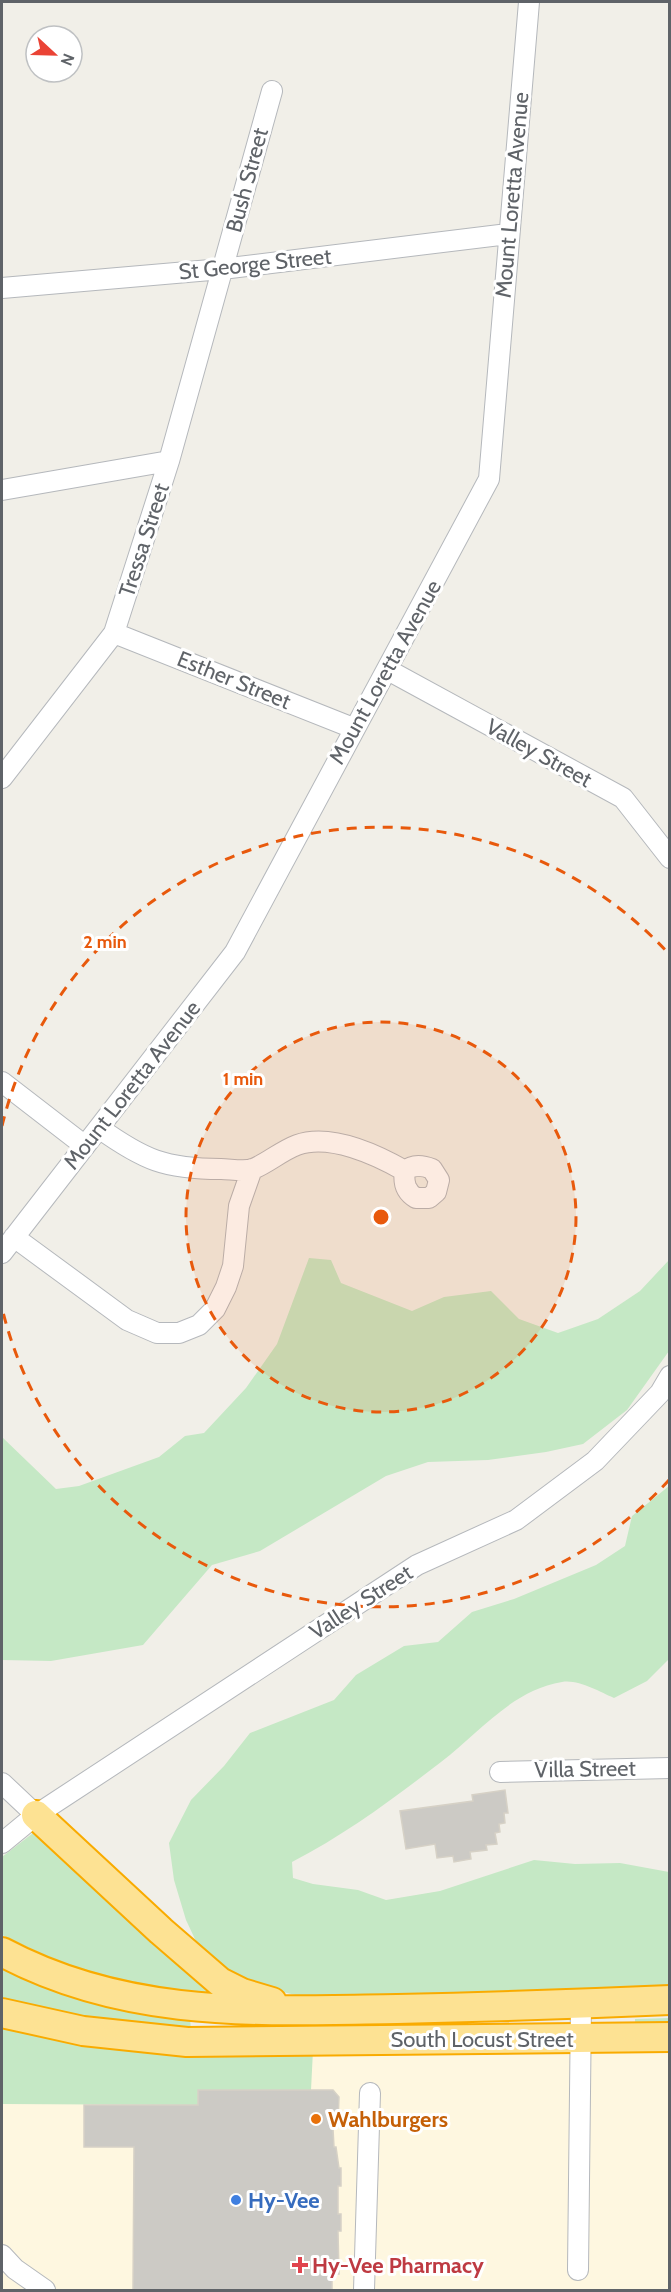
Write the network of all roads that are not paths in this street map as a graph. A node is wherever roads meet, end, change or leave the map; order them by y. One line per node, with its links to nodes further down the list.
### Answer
1 (529, 2): 3 (street, Mount Loretta Avenue)
2 (272, 91): 4 (street, Bush Street)
3 (508, 234): 4 (street, St George Street); 9 (street, Mount Loretta Avenue)
4 (222, 269): 5 (street, St George Street); 6 (street, Tressa Street)
5 (2, 288)
6 (169, 461): 7 (street); 8 (street, Tressa Street)
7 (2, 490)
8 (114, 633): 10 (street, Esther Street); 11 (street, Tressa Street)
9 (388, 670): 10 (street, Mount Loretta Avenue); 12 (street, Valley Street)
10 (354, 728): 14 (street, Mount Loretta Avenue)
11 (2, 778)
12 (669, 854)
13 (2, 1082): 15 (street)
14 (99, 1128): 15 (street, Mount Loretta Avenue); 16 (street)
15 (85, 1146): 18 (street, Mount Loretta Avenue)
16 (252, 1169): 17 (street); 18 (street)
17 (405, 1171)
18 (14, 1238): 19 (street, Mount Loretta Avenue)
19 (2, 1253)
20 (669, 1376): 24 (street, Valley Street)
21 (669, 1768): 22 (street, Villa Street)
22 (500, 1772)
23 (2, 1783): 24 (street)
24 (36, 1815): 25 (street, Valley Street); 29 (highway)
25 (2, 1843)
26 (2, 1952): 29 (highway)
27 (669, 2000): 28 (highway, South Locust Street)
28 (581, 2004): 29 (highway, South Locust Street); 32 (street)
29 (303, 2010)
30 (2, 2013): 32 (highway, South Locust Street)
31 (669, 2037): 32 (highway, South Locust Street)
32 (580, 2039): 35 (street)
33 (370, 2093): 37 (street)
34 (2, 2255): 36 (street)
35 (578, 2270)
36 (45, 2290)
37 (364, 2290)

